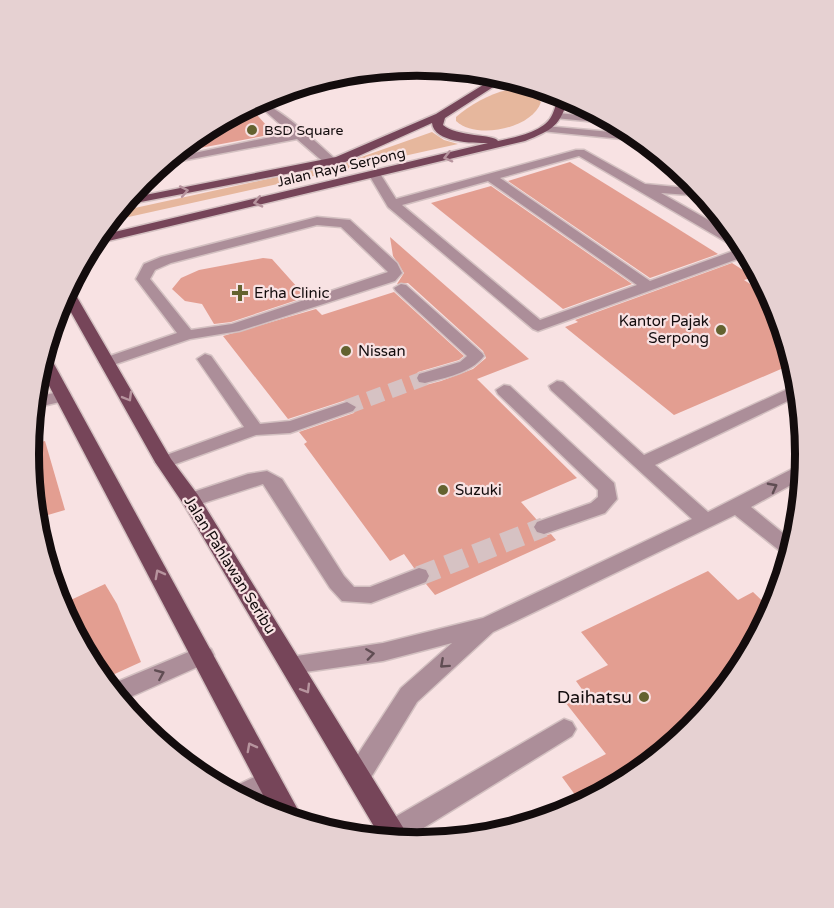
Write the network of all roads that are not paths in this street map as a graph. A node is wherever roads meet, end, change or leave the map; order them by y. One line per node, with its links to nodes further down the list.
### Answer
1 (493, 84): 4 (main road, Jalan Raya Serpong)
2 (559, 104): 5 (main road)
3 (266, 108): 8 (street)
4 (440, 116): 10 (main road); 12 (main road, Jalan Raya Serpong)
5 (558, 116): 6 (street); 7 (main road, Jalan Raya Serpong)
6 (593, 120)
7 (545, 129): 9 (street); 10 (main road, Jalan Raya Serpong)
8 (298, 135): 11 (street); 12 (street)
9 (621, 136)
10 (521, 139): 13 (main road, Jalan Raya Serpong, one-way to 13)
11 (180, 160)
12 (331, 162): 17 (main road, Jalan Raya Serpong, one-way to 12)
13 (375, 175): 18 (street); 20 (main road, Jalan Raya Serpong, one-way to 20)
14 (490, 177): 15 (street); 18 (street); 22 (street)
15 (637, 187): 16 (street); 19 (street)
16 (689, 192)
17 (138, 200)
18 (393, 204): 22 (street)
19 (725, 236)
20 (107, 238)
21 (737, 254): 22 (street)
22 (648, 286)
23 (401, 288): 29 (street)
24 (72, 301): 27 (main road, Jalan Pahlawan Seribu)
25 (187, 335): 25 (street); 27 (street)
26 (205, 359): 36 (street)
27 (107, 362): 37 (main road, Jalan Pahlawan Seribu, one-way to 37)
28 (49, 369): 33 (main road)
29 (426, 378)
30 (557, 386): 38 (street)
31 (504, 390): 43 (street)
32 (790, 393): 38 (street)
33 (63, 396): 34 (street); 47 (main road, one-way to 33)
34 (43, 401)
35 (347, 407): 36 (street)
36 (255, 429): 37 (street)
37 (164, 462): 40 (main road, Jalan Pahlawan Seribu)
38 (643, 463): 42 (street)
39 (794, 475): 41 (street, one-way to 39)
40 (191, 500): 45 (street); 48 (main road, Jalan Pahlawan Seribu)
41 (737, 506): 42 (street); 44 (street)
42 (700, 524): 46 (street)
43 (544, 527)
44 (784, 545)
45 (420, 576)
46 (488, 625): 48 (street, one-way to 46); 51 (street, one-way to 51)
47 (203, 656): 49 (street, one-way to 47); 52 (main road, one-way to 47)
48 (291, 665): 51 (main road, Jalan Pahlawan Seribu, one-way to 51)
49 (122, 690)
50 (564, 729): 56 (street)
51 (358, 776): 55 (main road, Jalan Pahlawan Seribu)
52 (269, 781): 53 (street); 54 (main road)
53 (246, 791)
54 (283, 807)
55 (390, 831)
56 (400, 831)

